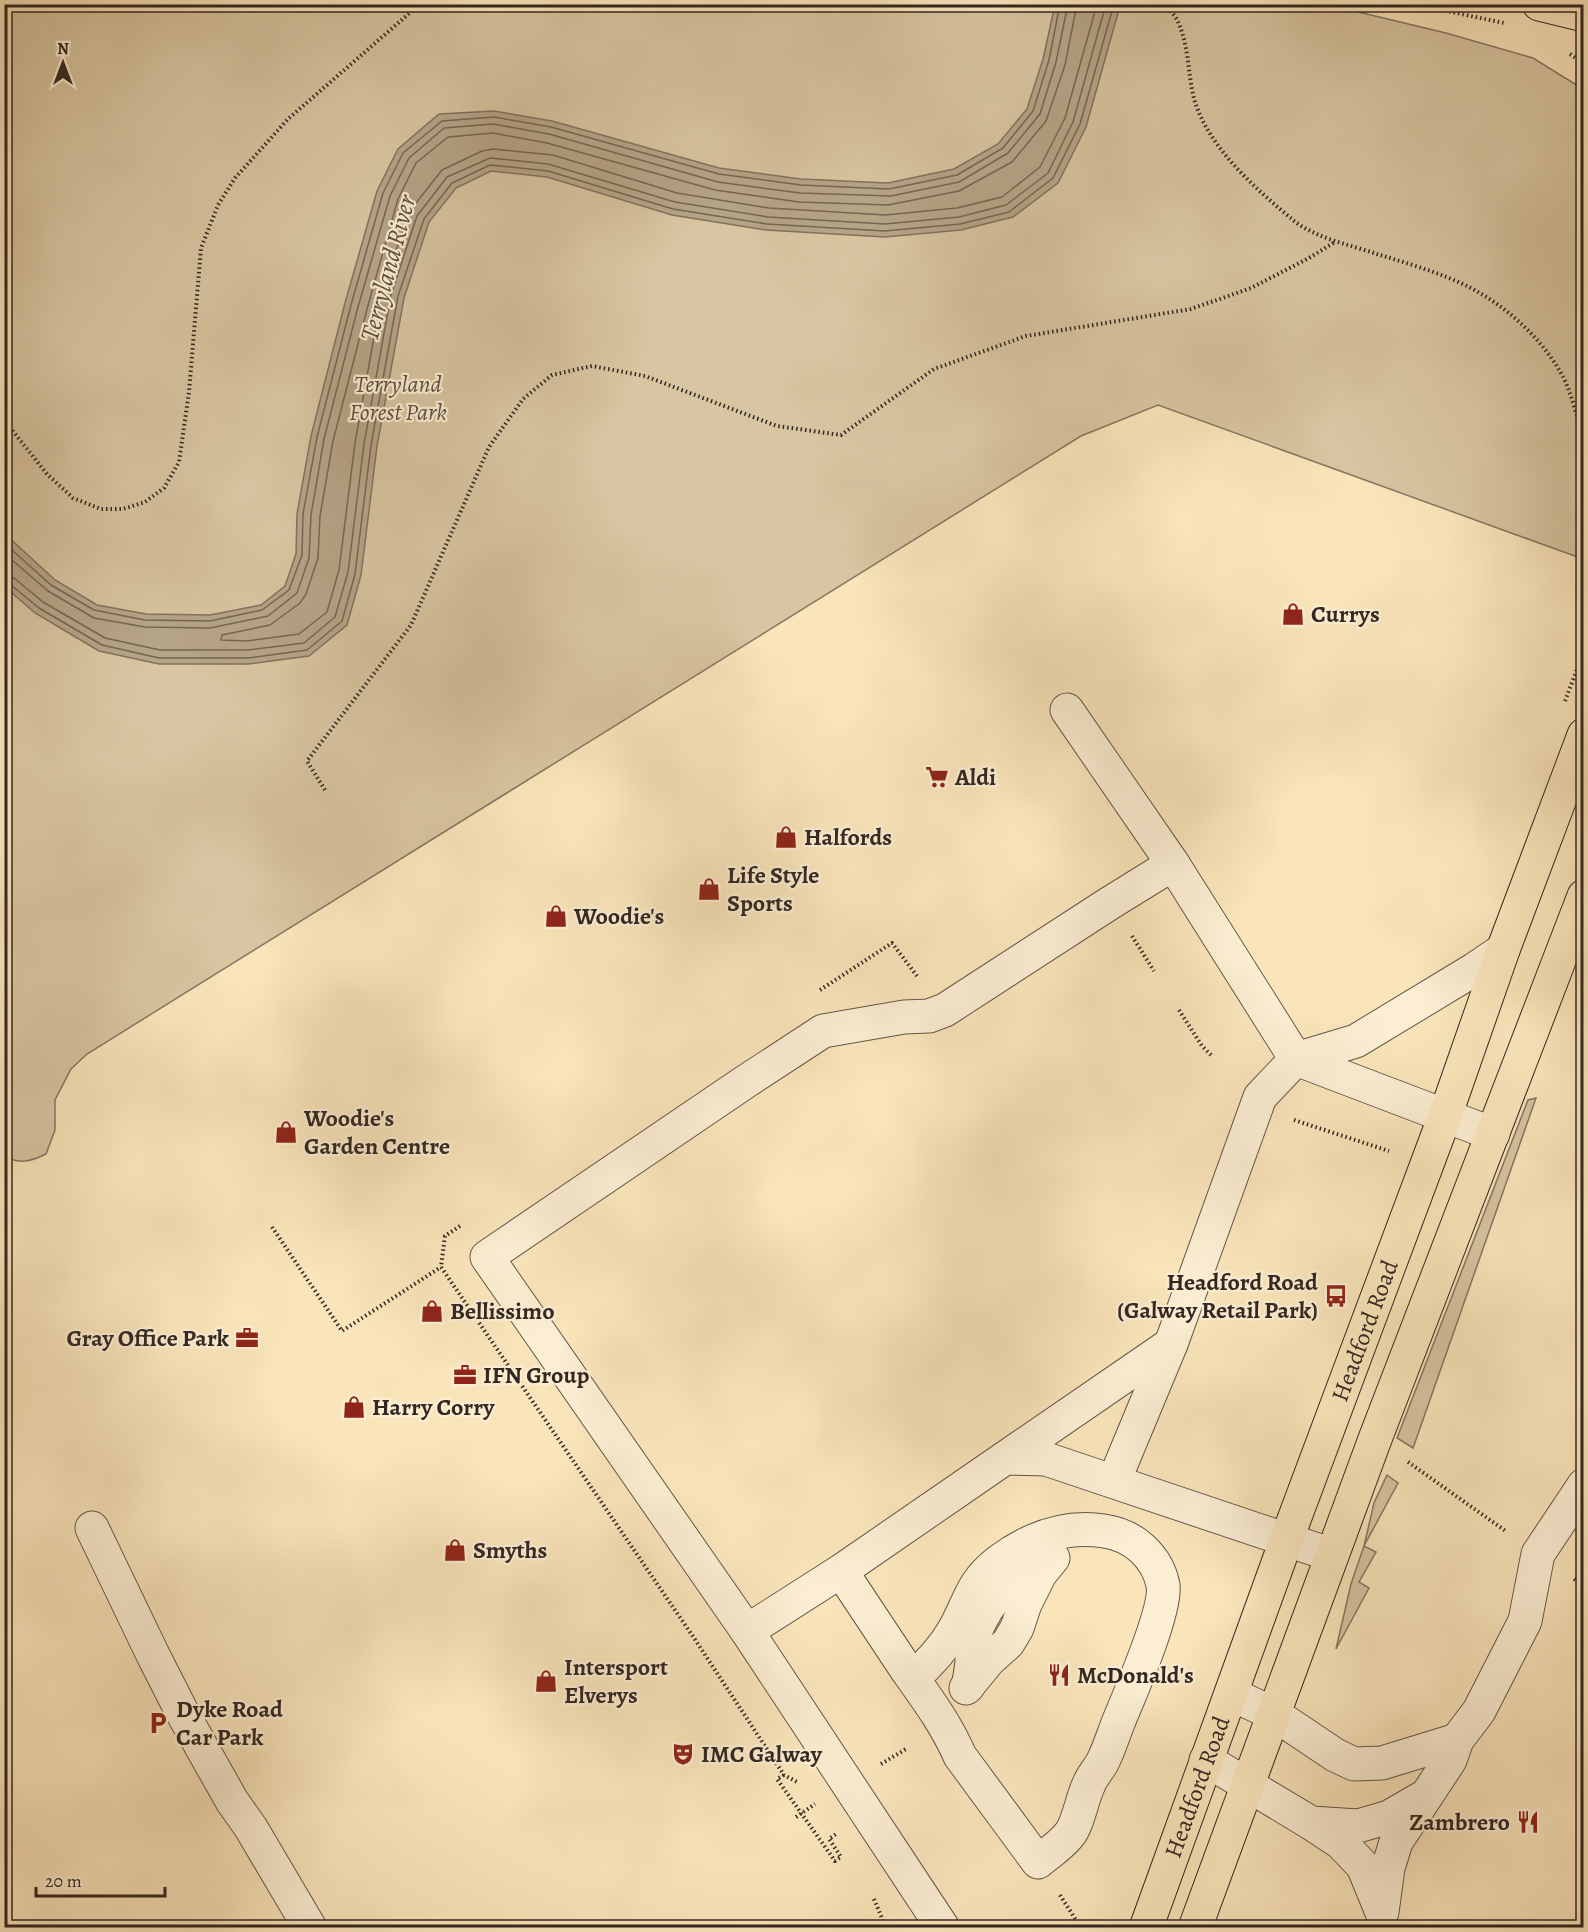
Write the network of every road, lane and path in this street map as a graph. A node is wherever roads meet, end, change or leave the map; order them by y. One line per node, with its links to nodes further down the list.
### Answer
1 (420, 4): 8 (path)
2 (1164, 4): 7 (path)
3 (1414, 4): 6 (path)
4 (1539, 4): 5 (main road)
5 (1584, 15)
6 (1512, 25)
7 (1335, 242): 9 (path); 12 (path)
8 (4, 420)
9 (1584, 440)
10 (1067, 710): 13 (lane)
11 (1584, 735): 16 (main road, Headford Road)
12 (326, 789)
13 (1173, 864): 22 (lane); 40 (lane)
14 (1584, 896): 25 (main road, Headford Road)
15 (1129, 931): 17 (path)
16 (1503, 950): 22 (lane); 23 (main road, Headford Road)
17 (1154, 971)
18 (919, 979): 19 (path)
19 (813, 995)
20 (1179, 1010): 21 (path)
21 (1212, 1056)
22 (1296, 1059): 23 (lane); 30 (lane)
23 (1445, 1116): 25 (lane); 26 (main road, Headford Road)
24 (1293, 1120): 26 (path)
25 (1493, 1134): 31 (main road, Headford Road)
26 (1427, 1164): 37 (main road, Headford Road)
27 (465, 1223): 29 (path)
28 (272, 1227): 29 (path)
29 (441, 1268): 49 (path)
30 (1171, 1344): 32 (lane); 33 (lane)
31 (1376, 1439): 36 (path); 38 (main road, Headford Road)
32 (1005, 1458): 33 (lane); 39 (lane)
33 (1114, 1481): 37 (lane)
34 (1584, 1485): 45 (lane)
35 (92, 1528): 63 (lane)
36 (1507, 1532)
37 (1286, 1541): 38 (lane); 42 (main road, Headford Road)
38 (1332, 1555): 44 (main road, Headford Road)
39 (841, 1571): 40 (lane); 41 (lane)
40 (747, 1631): 65 (lane)
41 (913, 1678): 43 (lane); 50 (lane)
42 (1230, 1694): 44 (lane); 47 (main road, Headford Road)
43 (938, 1713): 50 (lane); 50 (lane)
44 (1274, 1714): 45 (lane); 51 (main road, Headford Road)
45 (1457, 1740): 54 (lane)
46 (906, 1749): 48 (path)
47 (1206, 1760): 51 (lane); 66 (main road, Headford Road)
48 (880, 1765)
49 (784, 1775): 52 (path); 57 (path)
50 (1089, 1784)
51 (1248, 1785): 59 (lane); 67 (main road, Headford Road)
52 (803, 1786)
53 (810, 1794): 56 (path)
54 (1424, 1797): 59 (lane); 62 (lane)
55 (812, 1807): 57 (path)
56 (822, 1810)
57 (801, 1814): 58 (path); 60 (path)
58 (796, 1817)
59 (1311, 1823): 62 (lane)
60 (832, 1826)
61 (872, 1895): 64 (path)
62 (1385, 1920)
63 (310, 1928)
64 (886, 1928)
65 (943, 1928)
66 (1146, 1928)
67 (1195, 1928)

